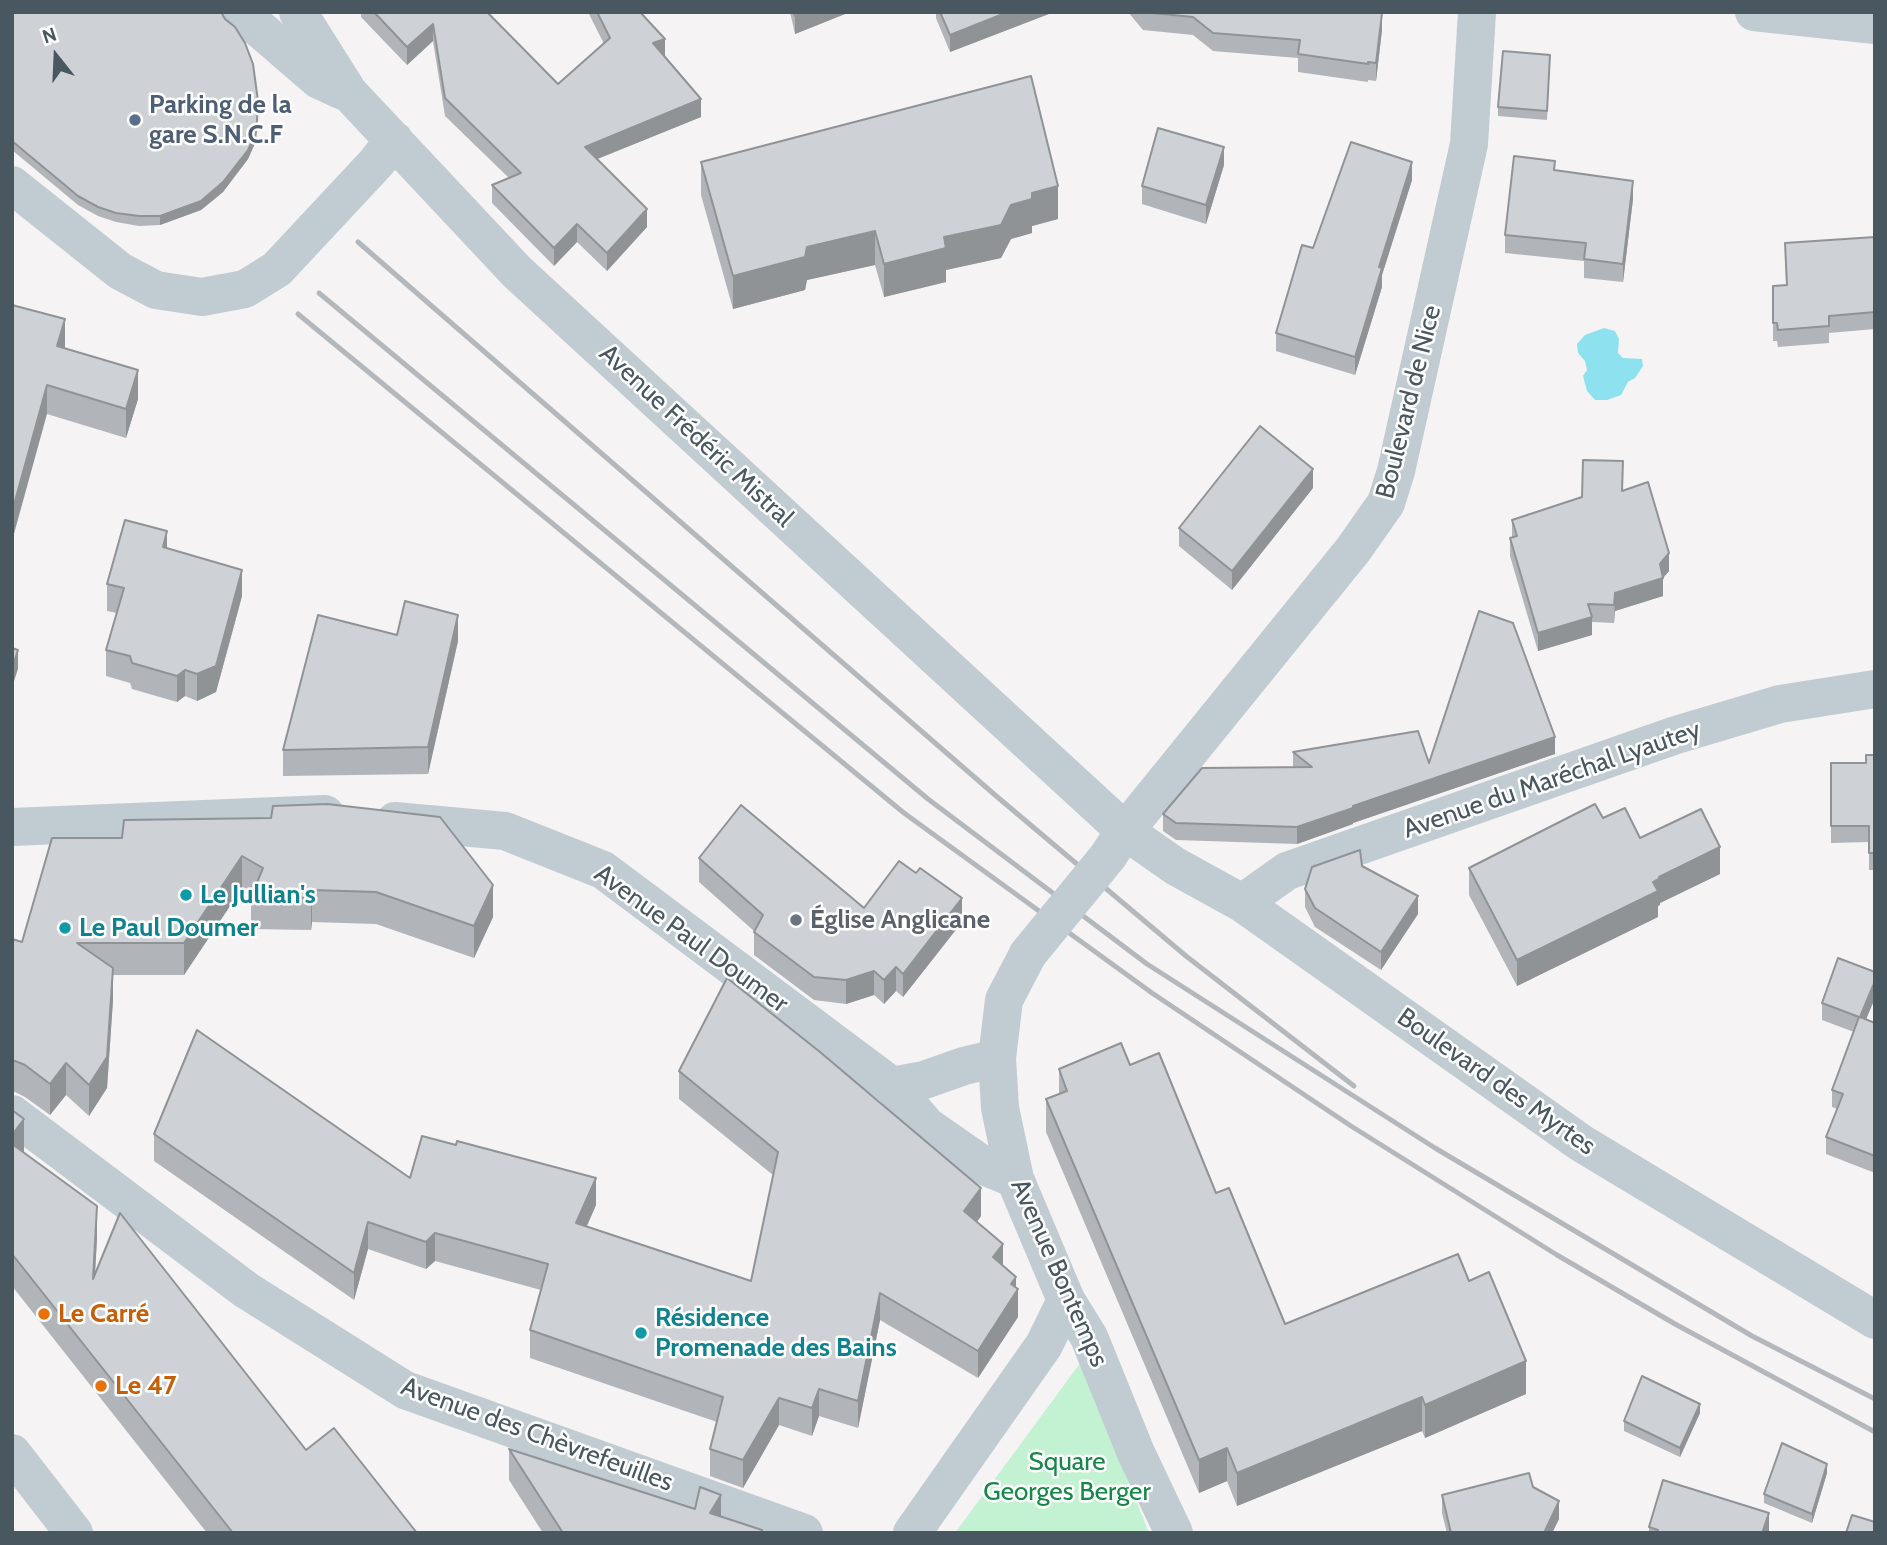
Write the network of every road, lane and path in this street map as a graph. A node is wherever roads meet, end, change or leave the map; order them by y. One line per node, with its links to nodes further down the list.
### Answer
1 (240, 12): 7 (street)
2 (298, 12): 7 (street, Avenue Frédéric Mistral)
3 (1477, 12): 12 (street, Boulevard de Nice)
4 (1754, 12): 5 (street)
5 (1808, 15): 6 (street)
6 (1875, 25)
7 (349, 93): 8 (street, Avenue Frédéric Mistral)
8 (394, 140): 9 (street); 12 (street, Avenue Frédéric Mistral)
9 (12, 185)
10 (1875, 689): 13 (street, Avenue du Maréchal Lyautey)
11 (12, 827): 15 (street, Avenue Paul Doumer)
12 (1117, 843): 13 (street, Boulevard des Myrtes); 14 (street, Avenue Bontemps, bridge)
13 (1241, 903): 19 (street, Boulevard des Myrtes)
14 (997, 1058): 15 (street); 17 (street, Avenue Bontemps)
15 (892, 1086): 17 (street, Avenue Paul Doumer)
16 (12, 1114): 22 (street, Avenue des Chèvrefeuilles)
17 (1015, 1179): 18 (street, Avenue Bontemps)
18 (1066, 1300): 23 (street); 24 (street, Avenue Bontemps)
19 (1875, 1320)
20 (12, 1453): 21 (street)
21 (74, 1533)
22 (804, 1533)
23 (912, 1533)
24 (1174, 1533)

